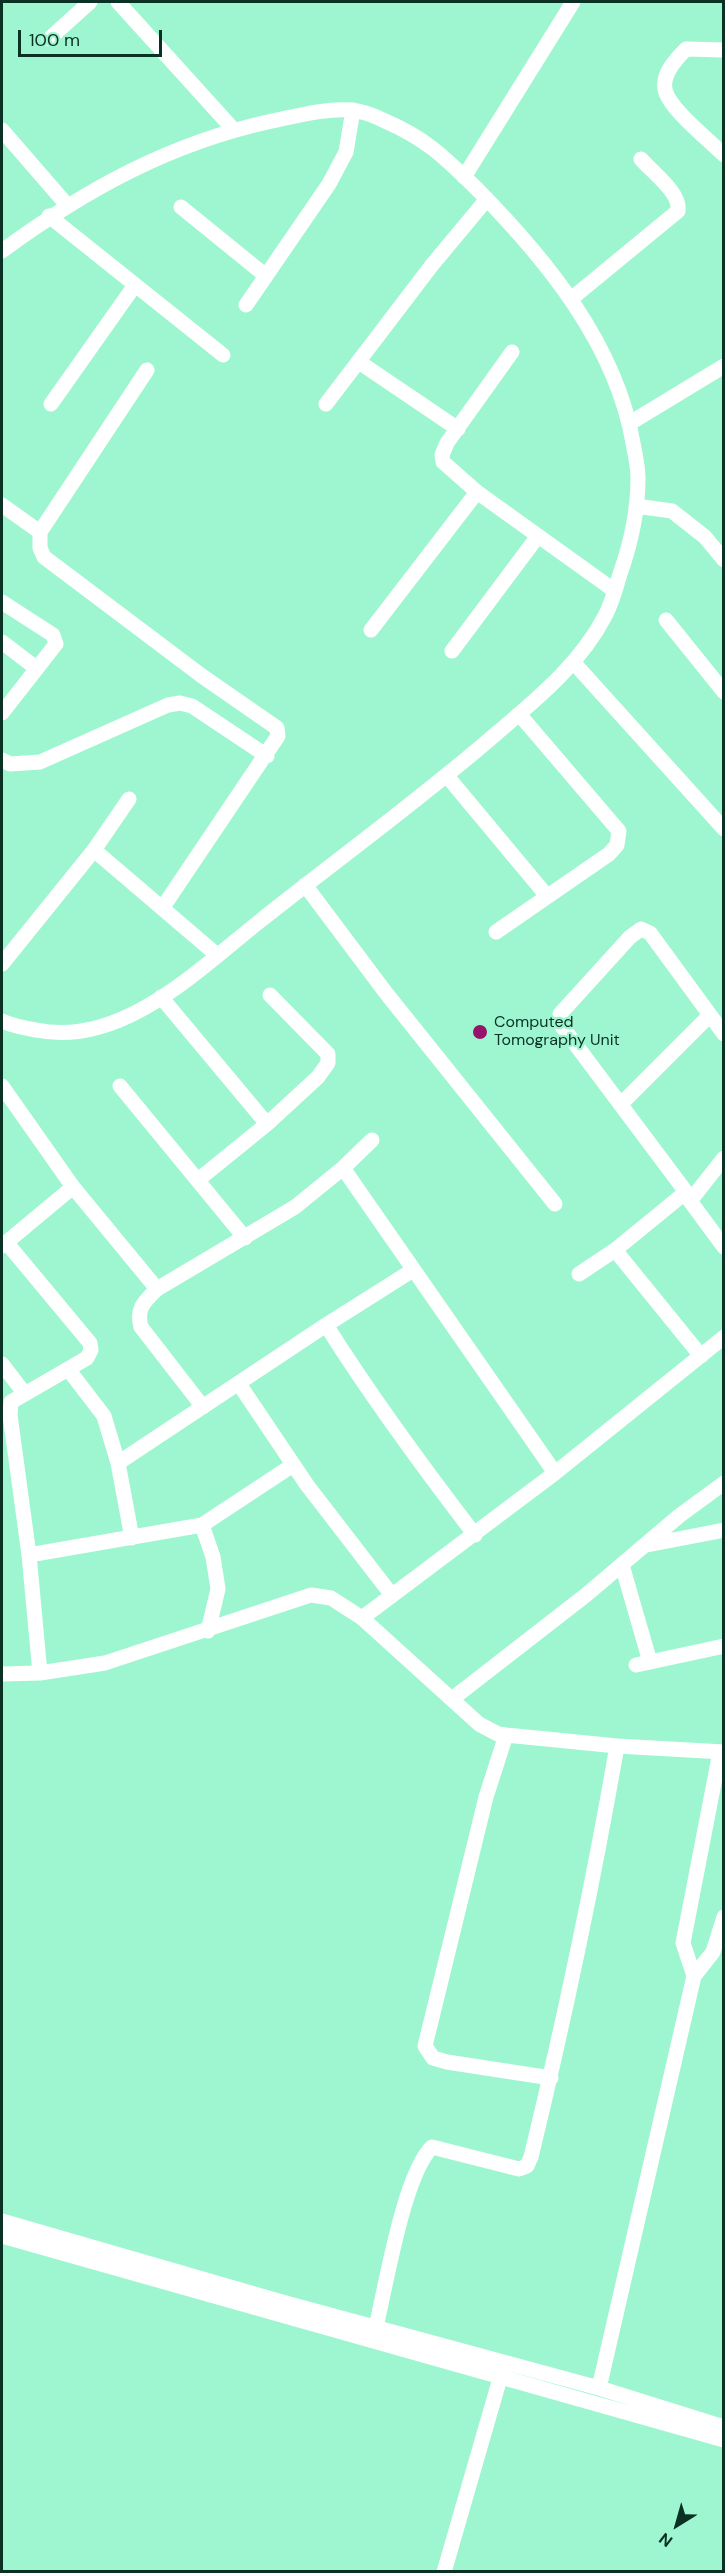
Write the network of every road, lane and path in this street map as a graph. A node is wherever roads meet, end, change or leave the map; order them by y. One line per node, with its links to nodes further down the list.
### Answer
1 (90, 2): 4 (street)
2 (118, 2): 7 (street)
3 (573, 2): 11 (street)
4 (49, 39)
5 (723, 50): 9 (street)
6 (353, 110): 7 (street); 11 (street); 17 (street)
7 (233, 129): 13 (street)
8 (2, 130): 13 (street)
9 (723, 155)
10 (641, 159): 19 (street)
11 (464, 177): 12 (street)
12 (487, 199): 19 (street); 23 (street)
13 (67, 205): 15 (street)
14 (181, 207): 17 (street)
15 (50, 216): 16 (street); 18 (street)
16 (2, 251)
17 (266, 276): 20 (street)
18 (135, 285): 22 (street); 26 (street)
19 (571, 299): 28 (street)
20 (246, 305)
21 (512, 352): 29 (street)
22 (223, 355)
23 (359, 362): 27 (street); 29 (street)
24 (723, 366): 28 (street)
25 (147, 370): 33 (street)
26 (51, 404)
27 (326, 404)
28 (630, 423): 32 (street)
29 (458, 429): 30 (street)
30 (477, 492): 34 (street); 39 (street)
31 (2, 505): 33 (street)
32 (636, 506): 35 (street); 36 (street)
33 (40, 532): 47 (street)
34 (538, 536): 36 (street); 41 (street)
35 (722, 557)
36 (615, 591): 42 (street)
37 (2, 602): 43 (street)
38 (666, 620): 44 (street)
39 (370, 630)
40 (2, 642): 43 (street)
41 (452, 651)
42 (574, 663): 46 (street); 51 (street)
43 (36, 668): 45 (street)
44 (723, 692)
45 (2, 713)
46 (519, 714): 49 (street); 55 (street)
47 (267, 756): 48 (street); 56 (street)
48 (2, 760)
49 (447, 776): 54 (street); 55 (street)
50 (129, 799): 53 (street)
51 (718, 811): 52 (street)
52 (723, 829)
53 (94, 850): 56 (street); 59 (street)
54 (304, 885): 58 (street); 75 (street)
55 (547, 896): 57 (street)
56 (163, 907): 58 (street)
57 (496, 932)
58 (217, 955): 61 (street)
59 (2, 964)
60 (270, 994): 68 (street)
61 (161, 997): 63 (street); 68 (street)
62 (710, 1015): 64 (street); 67 (street); 67 (street)
63 (4, 1027)
64 (723, 1034)
65 (2, 1086): 73 (street)
66 (120, 1086): 72 (street)
67 (621, 1104): 74 (street)
68 (267, 1124): 72 (street)
69 (372, 1140): 71 (street)
70 (723, 1158): 74 (street)
71 (343, 1168): 76 (street); 80 (street)
72 (198, 1180): 76 (street)
73 (73, 1187): 77 (street); 82 (street)
74 (688, 1196): 78 (street); 79 (street)
75 (555, 1204)
76 (245, 1238): 82 (street)
77 (4, 1244): 87 (street)
78 (723, 1247)
79 (615, 1250): 81 (street); 85 (street)
80 (413, 1270): 83 (street); 93 (street)
81 (579, 1274)
82 (157, 1289): 90 (street)
83 (326, 1325): 88 (street); 97 (street)
84 (723, 1337): 85 (street)
85 (701, 1356): 93 (street)
86 (2, 1364): 89 (street)
87 (68, 1369): 89 (street); 91 (street)
88 (238, 1384): 90 (street); 92 (street)
89 (25, 1394): 100 (street)
90 (203, 1407): 91 (street)
91 (118, 1463): 98 (street)
92 (292, 1465): 95 (street); 102 (street)
93 (555, 1473): 97 (street)
94 (723, 1483): 99 (street)
95 (202, 1525): 98 (street); 104 (street)
96 (723, 1530): 99 (street)
97 (475, 1535): 102 (street)
98 (132, 1538): 100 (street)
99 (644, 1546): 101 (street)
100 (29, 1555): 106 (street)
101 (622, 1565): 105 (street); 108 (street)
102 (391, 1594): 103 (street)
103 (362, 1618): 104 (street); 108 (street)
104 (207, 1631): 106 (street)
105 (723, 1646)
106 (40, 1673): 107 (street)
107 (2, 1674)
108 (452, 1699): 109 (street)
109 (506, 1735): 110 (street); 115 (street)
110 (617, 1746): 111 (street); 115 (street)
111 (722, 1752): 114 (street)
112 (723, 1917): 113 (street)
113 (718, 1954): 114 (street)
114 (694, 1977): 120 (street)
115 (551, 2078): 118 (street)
116 (2, 2221): 118 (street)
117 (2, 2235): 119 (street)
118 (376, 2327): 120 (street)
119 (501, 2375): 122 (street); 123 (street)
120 (599, 2388): 121 (street)
121 (723, 2427)
122 (723, 2440)
123 (444, 2571)

